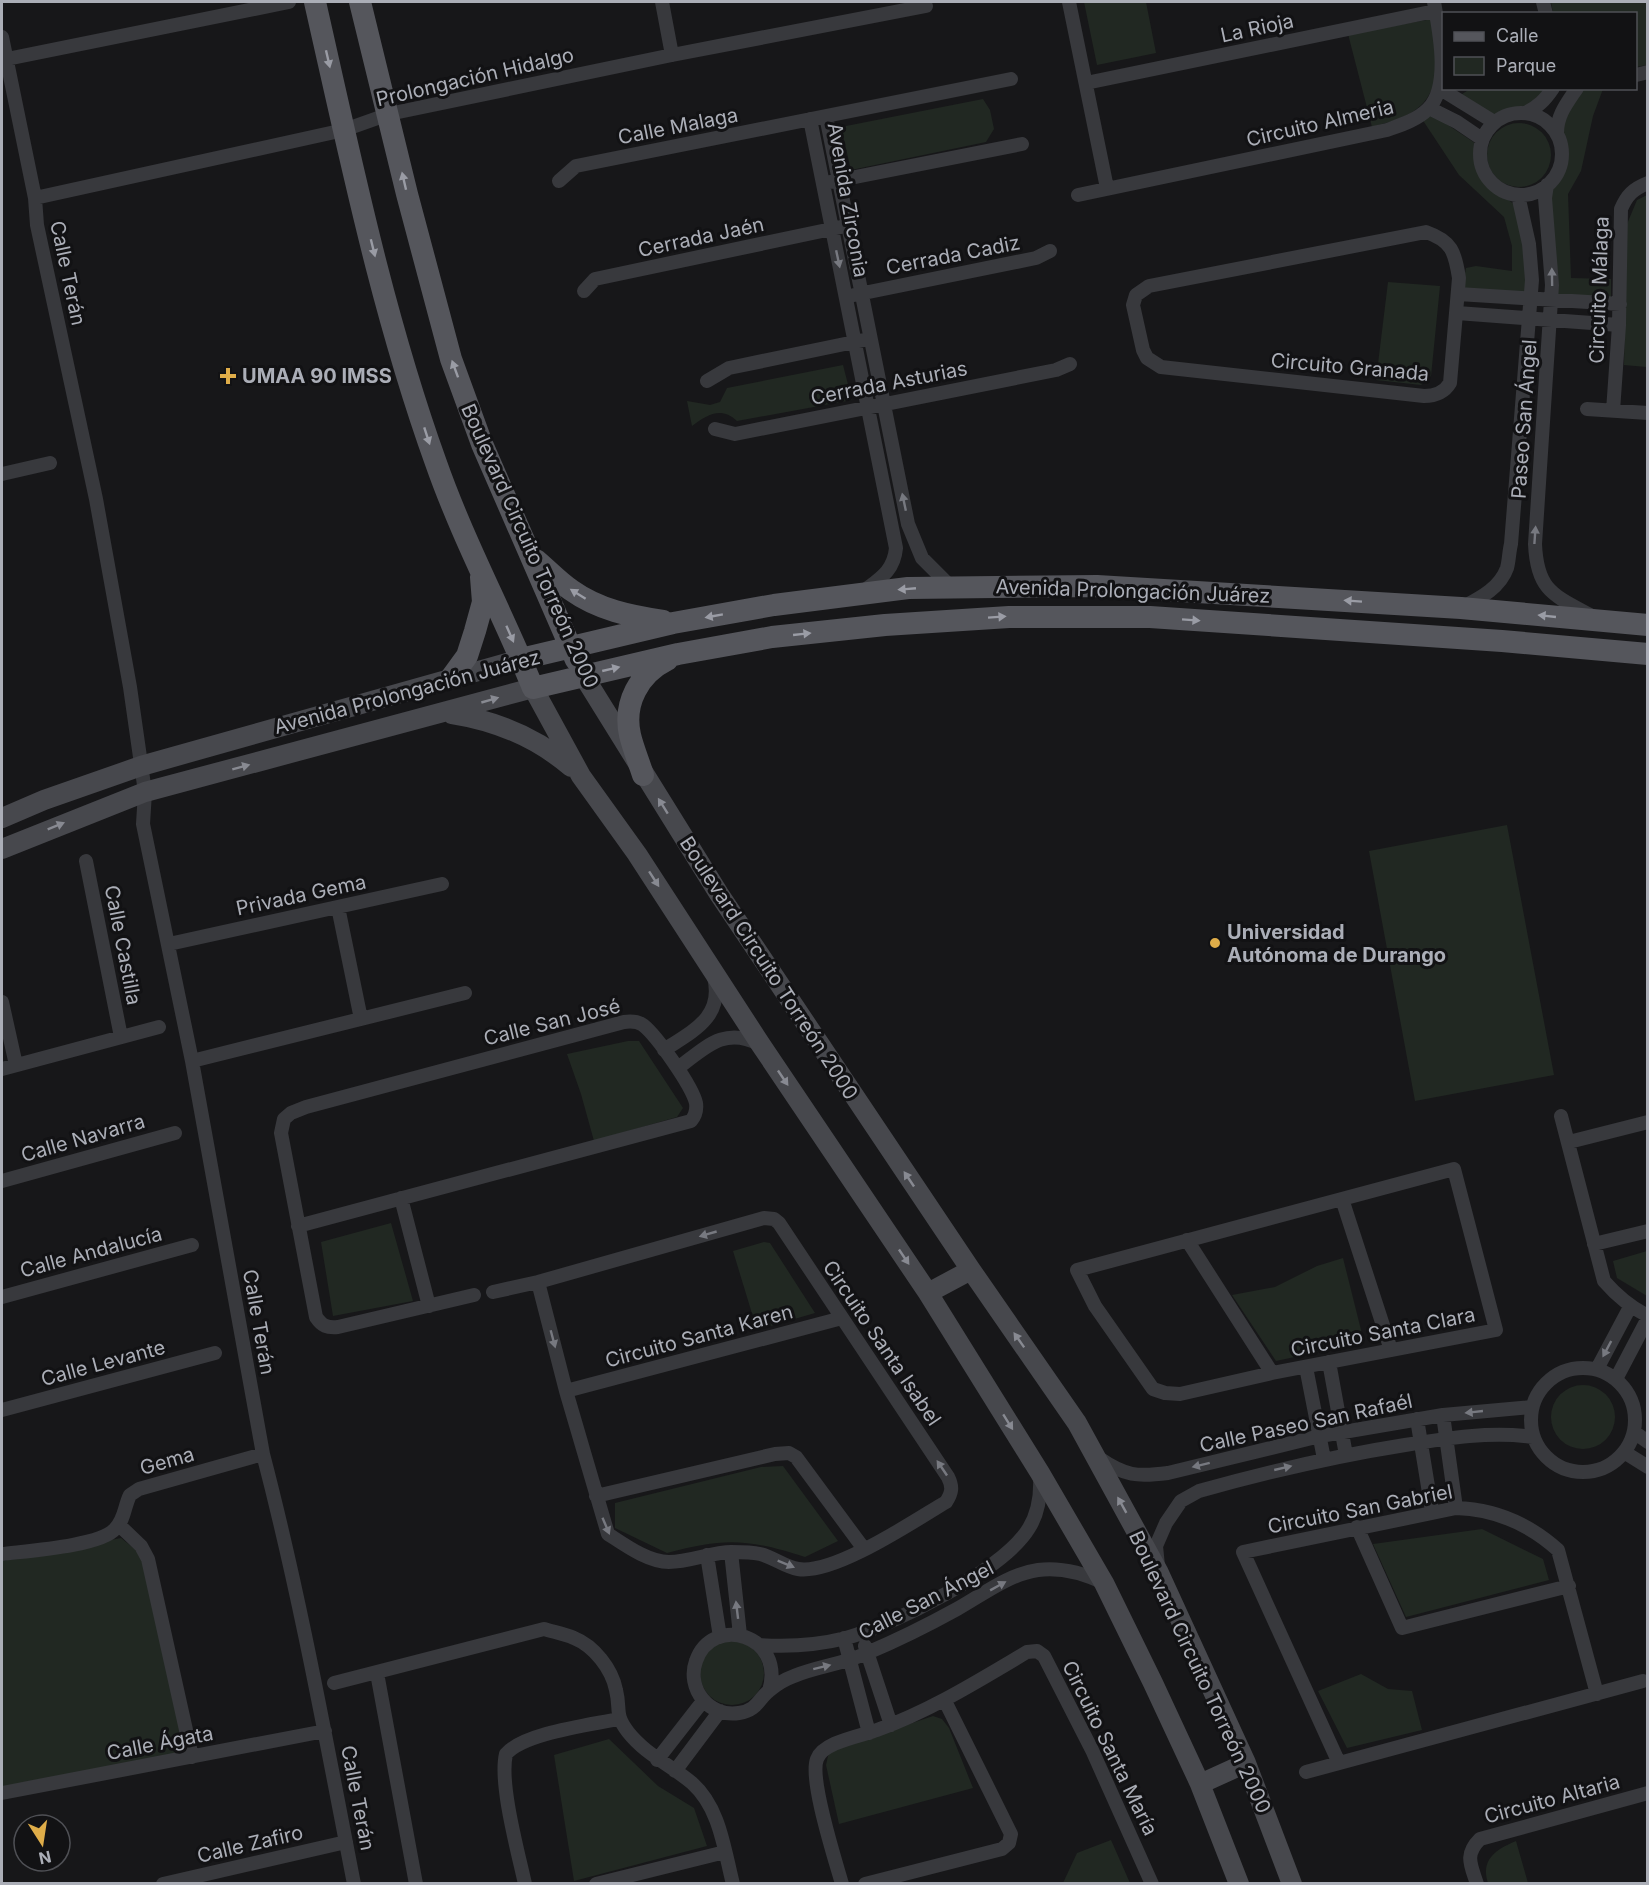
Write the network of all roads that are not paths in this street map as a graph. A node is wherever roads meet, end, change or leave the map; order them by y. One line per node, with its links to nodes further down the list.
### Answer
1 (289, 2): 10 (street)
2 (315, 2): 24 (main road, one-way to 24)
3 (360, 2): 20 (main road, Boulevard Circuito Torreón 2000)
4 (662, 2): 9 (street)
5 (1069, 2): 12 (street)
6 (926, 6): 9 (street, Prolongación Hidalgo)
7 (1435, 6): 12 (street, La Rioja); 13 (street)
8 (2, 37): 10 (street, Calle Terán)
9 (672, 54): 20 (street, Prolongación Hidalgo)
10 (4, 60): 36 (street, Calle Terán)
11 (1011, 79): 21 (street)
12 (1086, 83): 33 (street)
13 (1439, 88): 15 (street); 18 (street)
14 (1442, 90): 23 (street)
15 (1442, 90)
16 (1552, 90): 19 (street)
17 (1576, 90): 25 (street)
18 (1429, 108): 26 (street); 33 (street, Circuito Almeria)
19 (1525, 112): 23 (street); 25 (street)
20 (389, 114): 24 (street, Prolongación Hidalgo); 63 (main road, Boulevard Circuito Torreón 2000, one-way to 20)
21 (826, 116): 22 (street, Avenida Zirconia); 28 (street, Avenida Zirconia)
22 (810, 120): 29 (street, Calle Malaga); 31 (street, Avenida Zirconia)
23 (1494, 122): 26 (street)
24 (344, 130): 36 (street, Prolongación Hidalgo); 64 (main road, one-way to 64)
25 (1557, 133): 32 (street)
26 (1482, 139): 35 (street)
27 (1022, 144): 28 (street)
28 (839, 181): 31 (street); 37 (street, Avenida Zirconia)
29 (559, 182)
30 (1647, 183): 46 (street, Circuito Málaga)
31 (823, 184): 38 (street, Avenida Zirconia)
32 (1547, 185): 35 (street); 45 (street, Paseo San Ángel, one-way to 32)
33 (1107, 188): 34 (street, Circuito Almeria)
34 (1078, 195)
35 (1518, 195): 44 (street, Paseo San Ángel)
36 (35, 198): 81 (street, Calle Terán)
37 (848, 226): 38 (street, Cerrada Jaén); 41 (street, Avenida Zirconia)
38 (832, 229): 40 (street, Cerrada Jaén); 43 (street, Avenida Zirconia, one-way to 43)
39 (1050, 251): 41 (street, Cerrada Cadiz)
40 (584, 291)
41 (861, 293): 43 (street, Cerrada Cadiz); 51 (street, Avenida Zirconia)
42 (1458, 294): 44 (street); 47 (street, Circuito Granada); 47 (street, Circuito Granada)
43 (846, 296): 52 (street, Avenida Zirconia)
44 (1531, 298): 45 (street); 48 (street, Paseo San Ángel)
45 (1551, 299): 46 (street); 49 (street, Paseo San Ángel)
46 (1620, 304): 50 (street, Circuito Málaga)
47 (1457, 313): 48 (street)
48 (1529, 318): 49 (street); 68 (street, Paseo San Ángel)
49 (1550, 320): 50 (street); 69 (street, Paseo San Ángel, one-way to 49)
50 (1620, 325): 58 (street, Circuito Málaga)
51 (870, 339): 52 (street); 55 (street, Avenida Zirconia)
52 (855, 342): 54 (street); 56 (street, Avenida Zirconia)
53 (1070, 364): 55 (street, Cerrada Asturias)
54 (707, 381)
55 (884, 404): 56 (street, Cerrada Asturias); 65 (street, Avenida Zirconia, one-way to 55)
56 (869, 408): 60 (street, Cerrada Asturias); 66 (street, Avenida Zirconia)
57 (1587, 409): 58 (street)
58 (1613, 411): 59 (street)
59 (1647, 413)
60 (715, 429)
61 (50, 463): 62 (street)
62 (2, 474)
63 (531, 555): 70 (main road, one-way to 63); 73 (main road, Boulevard Circuito Torreón 2000)
64 (480, 566): 76 (main road, one-way to 76); 78 (main road)
65 (951, 587): 66 (main road, Avenida Prolongación Juárez, one-way to 66); 67 (main road, Avenida Prolongación Juárez)
66 (860, 594): 70 (main road, Avenida Prolongación Juárez, one-way to 70)
67 (1312, 598): 68 (main road, Avenida Prolongación Juárez, one-way to 67); 72 (main road)
68 (1461, 608): 69 (main road, Avenida Prolongación Juárez, one-way to 68)
69 (1603, 622): 71 (main road, Avenida Prolongación Juárez)
70 (673, 623): 73 (main road, Avenida Prolongación Juárez)
71 (1647, 625)
72 (1308, 628): 74 (main road, Avenida Prolongación Juárez, one-way to 72); 75 (main road, Avenida Prolongación Juárez)
73 (570, 648): 76 (main road, Avenida Prolongación Juárez); 77 (main road, Boulevard Circuito Torreón 2000)
74 (678, 654): 77 (main road, Avenida Prolongación Juárez, one-way to 74); 82 (main road)
75 (1647, 654)
76 (521, 659): 78 (main road, Avenida Prolongación Juárez); 79 (main road)
77 (583, 675): 79 (main road, Avenida Prolongación Juárez); 82 (main road, Boulevard Circuito Torreón 2000)
78 (451, 678): 81 (main road, Avenida Prolongación Juárez)
79 (533, 688): 80 (main road, Avenida Prolongación Juárez, one-way to 79); 83 (main road)
80 (443, 713): 83 (main road); 84 (main road, Avenida Prolongación Juárez, one-way to 80)
81 (141, 766): 84 (street, Calle Terán); 85 (main road, Avenida Prolongación Juárez)
82 (644, 775): 115 (main road, Boulevard Circuito Torreón 2000, one-way to 82)
83 (581, 776): 91 (main road, one-way to 91)
84 (145, 792): 86 (main road, Avenida Prolongación Juárez, one-way to 84); 90 (street, Calle Terán)
85 (2, 818)
86 (2, 849)
87 (86, 861): 96 (street, Calle Castilla)
88 (442, 884): 89 (street, Privada Gema)
89 (338, 907): 90 (street, Privada Gema); 94 (street)
90 (169, 944): 99 (street, Calle Terán)
91 (713, 972): 97 (main road); 98 (street)
92 (465, 993): 94 (street)
93 (2, 1002): 100 (street)
94 (361, 1019): 99 (street)
95 (159, 1027): 96 (street)
96 (121, 1037): 100 (street)
97 (761, 1045): 101 (street); 118 (main road, one-way to 118)
98 (664, 1050): 101 (street, Calle San José); 110 (street, Calle San José)
99 (192, 1061): 145 (street, Calle Terán)
100 (16, 1065): 102 (street)
101 (678, 1068): 108 (street, Calle San José)
102 (2, 1069)
103 (1561, 1116): 106 (street)
104 (1647, 1122): 106 (street)
105 (175, 1132): 107 (street, Calle Navarra)
106 (1569, 1142): 113 (street)
107 (2, 1181)
108 (401, 1198): 110 (street, Calle San José); 121 (street)
109 (1342, 1199): 112 (street, Circuito Santa Clara); 125 (street); 125 (street, Circuito Santa Clara)
110 (298, 1226): 121 (street, Calle San José)
111 (1647, 1231): 113 (street)
112 (1187, 1240): 130 (street); 130 (street, Circuito Santa Clara)
113 (1594, 1244): 122 (street)
114 (192, 1245): 120 (street, Calle Andalucía)
115 (971, 1270): 118 (main road); 146 (main road, Boulevard Circuito Torreón 2000, one-way to 115)
116 (538, 1282): 117 (street, Circuito Santa Isabel); 124 (street, Circuito Santa Isabel, one-way to 116); 132 (street, Circuito Santa Isabel, one-way to 132)
117 (493, 1292)
118 (928, 1293): 150 (main road, one-way to 150)
119 (474, 1295): 121 (street)
120 (2, 1297)
121 (429, 1306)
122 (1630, 1306): 123 (street); 129 (street, one-way to 129)
123 (1647, 1317): 131 (street)
124 (842, 1318): 132 (street, Circuito Santa Karen); 156 (street, Circuito Santa Isabel, one-way to 124)
125 (1391, 1350): 127 (street, Circuito Santa Clara)
126 (215, 1353): 134 (street, Calle Levante)
127 (1329, 1362): 128 (street, Circuito Santa Clara); 137 (street)
128 (1306, 1367): 130 (street, Circuito Santa Clara); 139 (street)
129 (1597, 1369): 131 (street); 133 (street)
130 (1272, 1373)
131 (1616, 1378): 138 (street)
132 (566, 1391): 151 (street, Circuito Santa Isabel)
133 (1532, 1407): 135 (street, Calle Paseo San Rafaél, one-way to 135); 140 (street)
134 (2, 1410)
135 (1443, 1415): 136 (street, Calle Paseo San Rafaél); 141 (street)
136 (1417, 1419): 137 (street, Calle Paseo San Rafaél); 142 (street)
137 (1342, 1432): 139 (street, Calle Paseo San Rafaél); 147 (street)
138 (1634, 1432): 143 (street); 144 (street)
139 (1320, 1436): 146 (street, Calle Paseo San Rafaél, one-way to 146); 148 (street)
140 (1533, 1437): 141 (street, Calle Paseo San Rafaél); 144 (street)
141 (1446, 1439): 142 (street, Calle Paseo San Rafaél); 152 (street)
142 (1421, 1442): 147 (street, Calle Paseo San Rafaél); 153 (street)
143 (1647, 1442)
144 (1624, 1452): 149 (street)
145 (263, 1454): 154 (street, Gema); 180 (street, Calle Terán)
146 (1094, 1454): 160 (main road, Boulevard Circuito Torreón 2000, one-way to 146)
147 (1346, 1455): 148 (street, Calle Paseo San Rafaél)
148 (1324, 1459): 160 (street, Calle Paseo San Rafaél, one-way to 148)
149 (1647, 1467)
150 (1040, 1473): 161 (main road); 163 (street, Calle San Ángel)
151 (596, 1496): 156 (street); 159 (street, Circuito Santa Isabel, one-way to 159)
152 (1456, 1508): 153 (street, Circuito San Gabriel); 162 (street, Circuito San Gabriel)
153 (1432, 1512): 155 (street, Circuito San Gabriel)
154 (119, 1525): 158 (street); 182 (street)
155 (1358, 1527): 162 (street); 185 (street, Circuito San Gabriel)
156 (864, 1550): 157 (street, Circuito Santa Isabel, one-way to 156)
157 (732, 1552): 159 (street, Circuito Santa Isabel); 164 (street, one-way to 157)
158 (2, 1554)
159 (707, 1555): 165 (street)
160 (1158, 1571): 184 (main road, Boulevard Circuito Torreón 2000)
161 (1104, 1583): 168 (street, Calle San Ángel, one-way to 161); 188 (main road)
162 (1569, 1586): 174 (street, Circuito San Gabriel)
163 (860, 1633): 166 (street, Calle San Ángel); 168 (street)
164 (740, 1635): 165 (street); 167 (street)
165 (720, 1637): 175 (street)
166 (844, 1638): 167 (street, Calle San Ángel); 169 (street)
167 (759, 1645): 173 (street)
168 (867, 1653): 169 (street, Calle San Ángel); 179 (street)
169 (850, 1660): 173 (street, Calle San Ángel, one-way to 169); 181 (street)
170 (377, 1673): 172 (street); 178 (street); 195 (street)
171 (1644, 1681): 174 (street)
172 (334, 1683)
173 (768, 1690): 177 (street)
174 (1597, 1694): 185 (street)
175 (703, 1701): 177 (street); 183 (street)
176 (945, 1701): 179 (street, Circuito Santa María); 200 (street); 201 (street, Circuito Santa María)
177 (720, 1711): 186 (street)
178 (618, 1719): 183 (street); 196 (street)
179 (891, 1725): 181 (street, Circuito Santa María)
180 (325, 1731): 182 (street, Calle Ágata); 191 (street, Calle Terán)
181 (869, 1732): 199 (street, Circuito Santa María)
182 (192, 1757): 189 (street, Calle Ágata)
183 (657, 1760): 186 (street)
184 (1246, 1763): 188 (main road); 203 (main road, Boulevard Circuito Torreón 2000)
185 (1339, 1763): 187 (street)
186 (675, 1771): 192 (street)
187 (1306, 1772)
188 (1200, 1784): 202 (main road)
189 (2, 1793)
190 (1647, 1793): 204 (street, Circuito Altaria)
191 (346, 1842): 193 (street, Calle Zafiro); 194 (street, Calle Terán)
192 (725, 1852): 197 (street); 198 (street)
193 (163, 1884)
194 (354, 1884)
195 (416, 1884)
196 (525, 1884)
197 (596, 1884)
198 (733, 1884)
199 (842, 1884)
200 (865, 1884)
201 (1152, 1884)
202 (1239, 1884)
203 (1292, 1884)
204 (1477, 1884)

